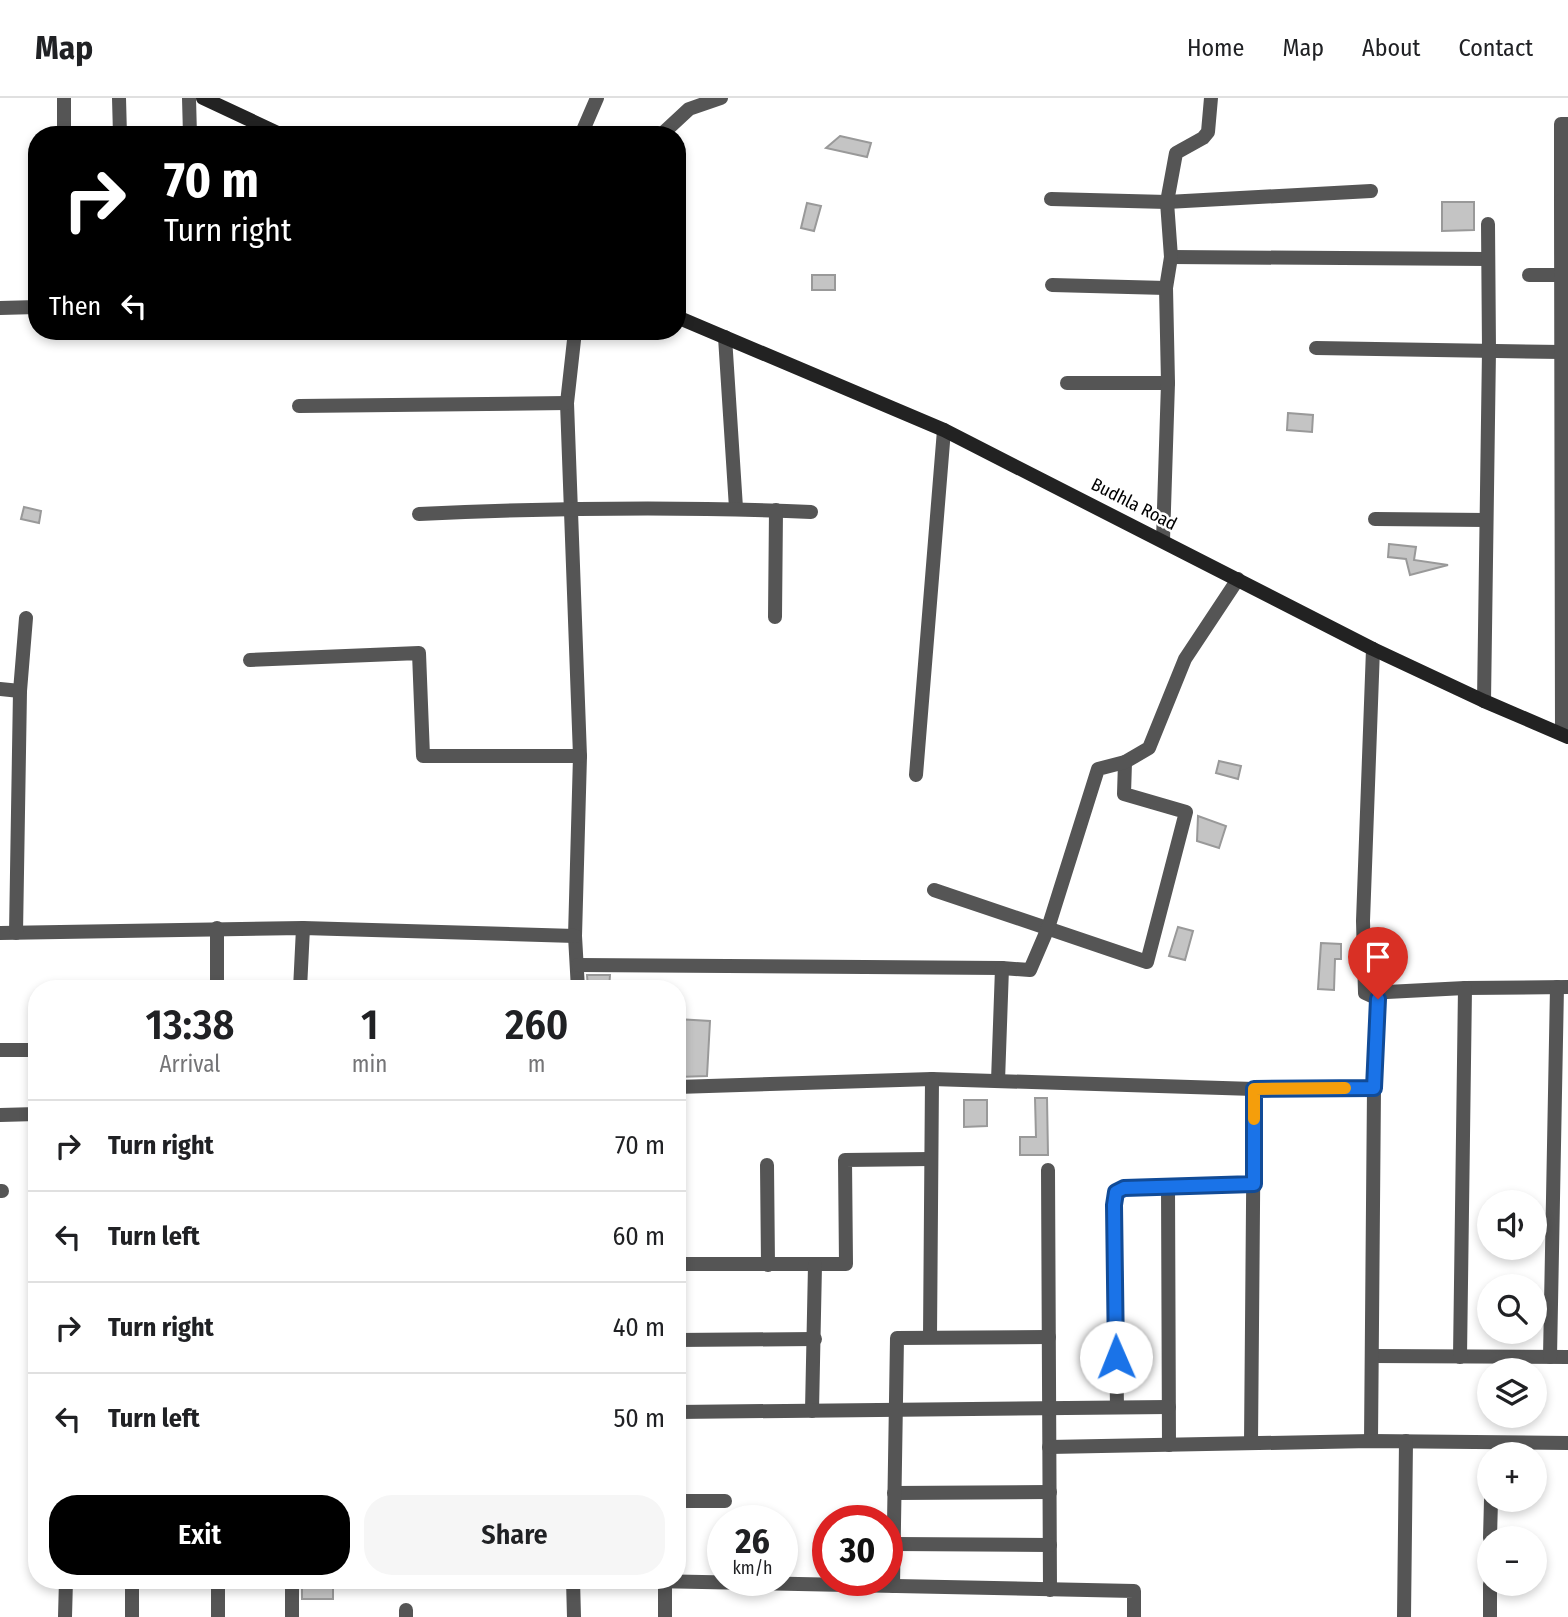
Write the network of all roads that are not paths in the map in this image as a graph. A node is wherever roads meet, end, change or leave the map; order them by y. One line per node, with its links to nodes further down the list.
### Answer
1 (64, 98): 10 (street)
2 (120, 98): 11 (street)
3 (190, 98): 12 (street)
4 (203, 98): 8 (main road)
5 (597, 98): 14 (street)
6 (720, 98): 15 (street)
7 (1211, 98): 19 (street)
8 (220, 101): 13 (main road)
9 (1568, 124): 18 (street)
10 (64, 126)
11 (120, 126)
12 (190, 126)
13 (266, 126)
14 (585, 126)
15 (671, 126)
16 (1371, 191): 19 (street)
17 (1051, 199): 19 (street)
18 (1564, 201): 24 (street)
19 (1167, 202): 21 (street)
20 (1488, 224): 22 (street)
21 (1171, 257): 22 (street); 26 (street)
22 (1488, 259): 33 (street)
23 (1529, 275): 24 (street)
24 (1565, 275): 34 (street)
25 (1052, 285): 26 (street)
26 (1166, 288): 36 (street)
27 (28, 307): 28 (street)
28 (0, 308)
29 (686, 321): 30 (main road, Budhla Road)
30 (725, 337): 39 (main road, Budhla Road); 42 (street)
31 (574, 340): 37 (street)
32 (1316, 348): 33 (street)
33 (1489, 350): 34 (street); 47 (street)
34 (1562, 352): 40 (street)
35 (1067, 383): 36 (street)
36 (1168, 383): 48 (street)
37 (567, 403): 38 (street); 41 (street)
38 (299, 406)
39 (944, 430): 48 (main road, Budhla Road); 60 (street)
40 (1565, 485): 57 (street)
41 (572, 507): 42 (street); 45 (street); 58 (street)
42 (736, 508): 43 (street)
43 (776, 510): 44 (street); 50 (street)
44 (811, 512)
45 (419, 514)
46 (1375, 519): 47 (street)
47 (1486, 520): 56 (street)
48 (1163, 540): 49 (main road, Budhla Road)
49 (1238, 579): 52 (main road, Budhla Road); 59 (street)
50 (775, 617)
51 (26, 618): 55 (street)
52 (1373, 649): 56 (main road, Budhla Road); 75 (street)
53 (250, 660): 58 (street)
54 (0, 689): 55 (street)
55 (20, 691): 66 (street)
56 (1484, 701): 57 (main road, Budhla Road)
57 (1565, 735)
58 (580, 756): 67 (street)
59 (1125, 762): 64 (street); 64 (street)
60 (915, 775)
61 (934, 890): 64 (street)
62 (217, 928): 63 (street); 66 (street); 70 (street)
63 (303, 928): 67 (street); 71 (street)
64 (1048, 928): 69 (street)
65 (0, 933): 66 (street)
66 (16, 933)
67 (575, 936): 68 (street)
68 (578, 965): 69 (street); 72 (street)
69 (1002, 968): 79 (street)
70 (217, 980)
71 (300, 980)
72 (578, 980)
73 (1562, 987): 74 (street); 99 (street)
74 (1465, 988): 75 (street); 98 (street)
75 (1365, 993): 81 (street)
76 (0, 1050): 77 (street)
77 (28, 1050)
78 (932, 1079): 79 (street); 80 (street); 85 (street)
79 (999, 1081): 82 (street)
80 (686, 1087)
81 (1374, 1088): 82 (street); 97 (street)
82 (1254, 1089): 88 (street)
83 (28, 1114): 84 (street)
84 (0, 1115)
85 (931, 1158): 92 (street); 93 (street)
86 (767, 1165): 91 (street)
87 (1048, 1170): 94 (street)
88 (1254, 1184): 89 (street); 109 (street)
89 (1168, 1187): 101 (street); 102 (street)
90 (686, 1264): 91 (street)
91 (768, 1265): 92 (street)
92 (816, 1265): 95 (street)
93 (930, 1337): 94 (street); 104 (street)
94 (1049, 1337): 103 (street)
95 (815, 1339): 96 (street); 105 (street)
96 (686, 1340)
97 (1372, 1356): 98 (street); 107 (street)
98 (1460, 1357): 99 (street)
99 (1550, 1357): 100 (street)
100 (1568, 1357)
101 (1117, 1407): 102 (street); 103 (street)
102 (1169, 1407): 112 (street)
103 (1049, 1408): 104 (street); 113 (street)
104 (895, 1410): 105 (street); 116 (street)
105 (812, 1411): 106 (street)
106 (686, 1412)
107 (1371, 1441): 108 (street); 109 (street)
108 (1406, 1441): 114 (street); 140 (street)
109 (1251, 1443): 112 (street)
110 (1568, 1443): 111 (street)
111 (1547, 1444)
112 (1169, 1445): 113 (street)
113 (1049, 1447): 115 (street)
114 (1477, 1447)
115 (1050, 1492): 116 (street); 121 (street)
116 (894, 1493): 119 (street)
117 (686, 1501): 118 (street)
118 (725, 1501)
119 (894, 1505)
120 (903, 1544): 121 (street)
121 (1050, 1545): 131 (street)
122 (686, 1581): 123 (street)
123 (812, 1584)
124 (903, 1586): 131 (street)
125 (66, 1589): 133 (street)
126 (132, 1589): 134 (street)
127 (218, 1589): 135 (street)
128 (292, 1589): 136 (street)
129 (573, 1589): 137 (street)
130 (665, 1589): 138 (street)
131 (1050, 1590): 139 (street)
132 (1490, 1596): 141 (street)
133 (65, 1617)
134 (132, 1617)
135 (218, 1617)
136 (292, 1617)
137 (574, 1617)
138 (665, 1617)
139 (1134, 1617)
140 (1404, 1617)
141 (1490, 1617)

